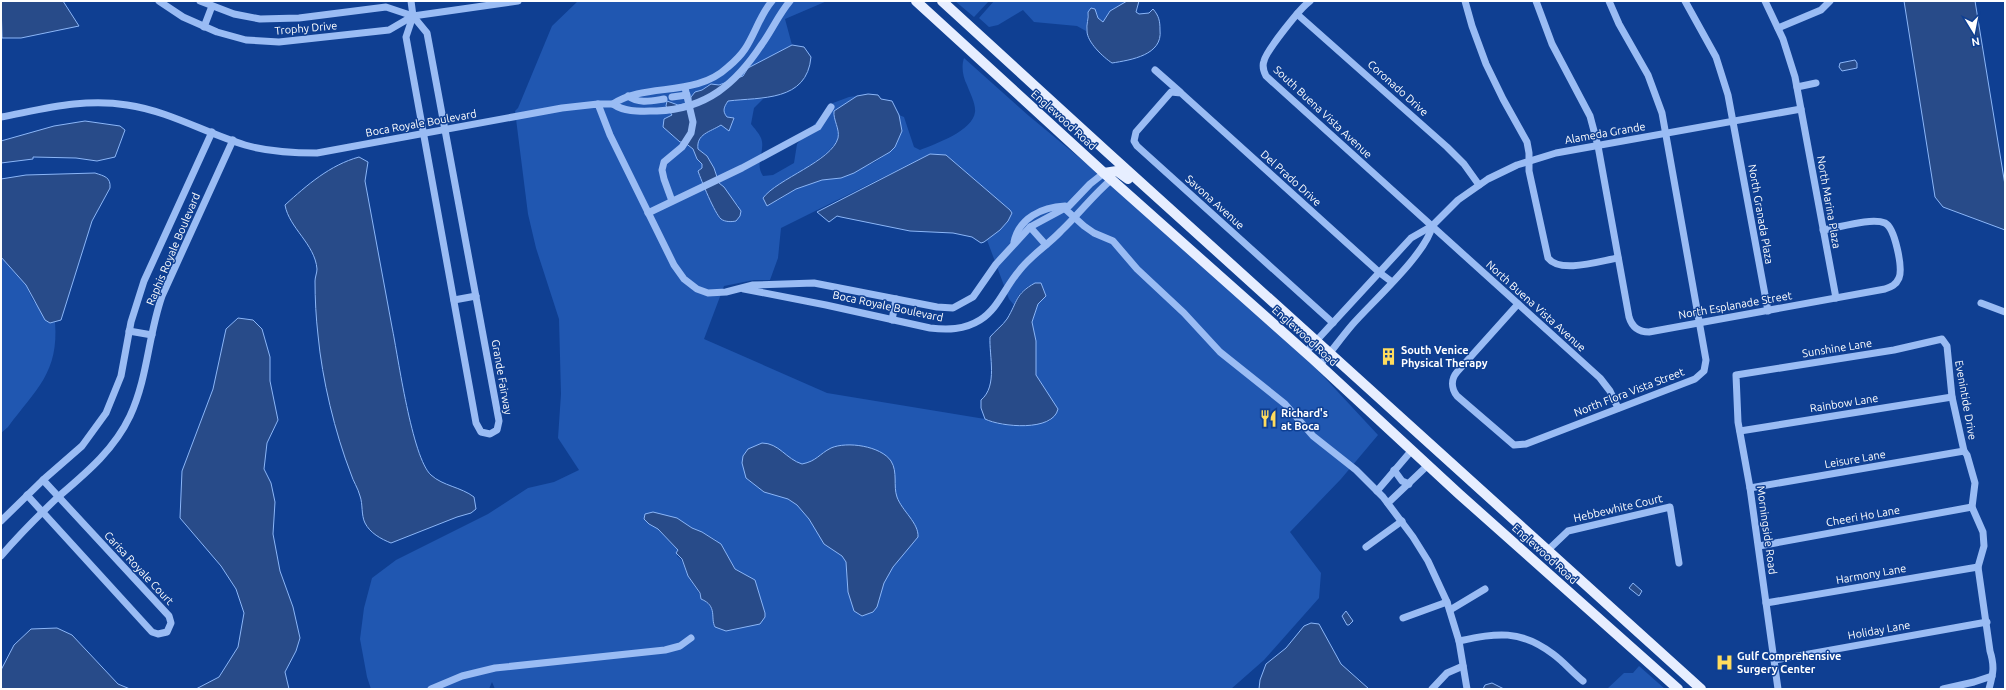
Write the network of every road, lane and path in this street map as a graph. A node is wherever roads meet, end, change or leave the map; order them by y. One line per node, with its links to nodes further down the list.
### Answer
1 (159, 1): 19 (street, Trophy Drive)
2 (200, 1): 16 (street, Trophy Drive)
3 (411, 1): 18 (street)
4 (518, 1): 18 (street, Trophy Drive)
5 (772, 1): 24 (street)
6 (790, 1): 30 (street)
7 (916, 1): 43 (main road, Englewood Road)
8 (942, 1): 50 (main road, Englewood Road)
9 (1310, 1): 17 (street, South Buena Vista Avenue)
10 (1466, 1): 42 (street)
11 (1536, 1): 41 (street, North Esplanade Street)
12 (1609, 1): 38 (street, North Flora Vista Street)
13 (1685, 1): 35 (street, North Granada Plaza)
14 (1765, 1): 20 (street, North Marina Plaza)
15 (1830, 1): 20 (street)
16 (212, 6): 18 (street, Trophy Drive); 19 (street)
17 (1297, 14): 45 (street, Coronado Drive); 52 (street, South Buena Vista Avenue)
18 (413, 16): 19 (street, Trophy Drive); 36 (street, Grande Fairway); 39 (street, Grande Fairway)
19 (204, 27)
20 (1778, 28): 23 (street, North Marina Plaza)
21 (1155, 70): 25 (street, Del Prado Drive)
22 (1816, 83): 23 (street)
23 (1797, 87): 32 (street, North Marina Plaza)
24 (686, 91): 26 (street); 27 (street); 30 (street)
25 (1178, 92): 57 (street, Del Prado Drive); 69 (street, Savona Avenue)
26 (628, 96): 27 (street); 29 (street)
27 (645, 102): 33 (street)
28 (598, 104): 29 (street); 36 (street, Boca Royale Boulevard); 48 (street, Boca Royale Boulevard)
29 (614, 104): 33 (street)
30 (689, 106): 33 (street); 46 (street)
31 (831, 107): 46 (street)
32 (1801, 109): 35 (street, Alameda Grande); 53 (street, North Marina Plaza)
33 (647, 111)
34 (1, 117): 37 (street, Boca Royale Boulevard)
35 (1734, 121): 38 (street, Alameda Grande); 66 (street, North Granada Plaza)
36 (445, 130): 39 (street, Boca Royale Boulevard); 60 (street, Grande Fairway)
37 (212, 132): 40 (street, Boca Royale Boulevard); 71 (street, Raphis Royale Boulevard)
38 (1666, 133): 41 (street, Alameda Grande); 70 (street, North Flora Vista Street)
39 (423, 134): 40 (street, Boca Royale Boulevard); 63 (street, Grande Fairway)
40 (233, 140): 72 (street, Raphis Royale Boulevard)
41 (1598, 146): 42 (street, Alameda Grande); 56 (street, North Esplanade Street)
42 (1529, 160): 45 (street, Alameda Grande); 56 (street)
43 (1104, 173): 44 (main road, Englewood Road); 47 (street, Boca Royale Boulevard); 50 (main road)
44 (1112, 179): 49 (street, Boca Royale Boulevard); 75 (main road, Englewood Road)
45 (1479, 185): 52 (street, Alameda Grande)
46 (672, 201): 48 (street)
47 (1066, 207): 49 (street); 51 (street, Boca Royale Boulevard); 54 (street)
48 (648, 212): 59 (street, Boca Royale Boulevard)
49 (1074, 217): 55 (street, Boca Royale Boulevard); 91 (street)
50 (1180, 219): 74 (main road, Englewood Road)
51 (1030, 226): 54 (street, Boca Royale Boulevard); 55 (street)
52 (1432, 226): 57 (street); 58 (street); 65 (street, North Buena Vista Avenue)
53 (1823, 230): 61 (street, North Marina Plaza); 61 (street, North Esplanade Street)
54 (1014, 243): 62 (street, Boca Royale Boulevard)
55 (1046, 245): 68 (street, Boca Royale Boulevard)
56 (1618, 258): 70 (street, North Esplanade Street)
57 (1380, 273): 58 (street, Del Prado Drive); 69 (street)
58 (1392, 282): 76 (street)
59 (740, 288): 62 (street, Boca Royale Boulevard); 68 (street, Boca Royale Boulevard)
60 (476, 296): 63 (street); 63 (street, Grande Fairway)
61 (1836, 298): 66 (street, North Esplanade Street)
62 (896, 299): 68 (street)
63 (454, 300)
64 (1982, 303): 67 (street)
65 (1518, 304): 80 (street, North Buena Vista Avenue); 80 (street, North Flora Vista Street)
66 (1768, 311): 70 (street, North Esplanade Street)
67 (2005, 312)
68 (892, 320)
69 (1333, 323): 74 (street)
70 (1700, 323): 80 (street, North Flora Vista Street)
71 (129, 331): 72 (street); 88 (street, Raphis Royale Boulevard)
72 (152, 335): 93 (street, Raphis Royale Boulevard)
73 (1942, 339): 78 (street, Sunshine Lane); 79 (street, Evenintide Drive)
74 (1315, 341): 75 (street); 76 (main road, Englewood Road)
75 (1306, 352): 77 (main road, Englewood Road)
76 (1329, 354): 77 (street); 82 (main road, Englewood Road)
77 (1320, 366): 83 (main road, Englewood Road)
78 (1736, 375): 81 (street, Morningside Road)
79 (1952, 397): 81 (street, Rainbow Lane); 84 (street, Evenintide Drive)
80 (1618, 408)
81 (1740, 431): 90 (street, Morningside Road)
82 (1430, 445): 85 (main road); 101 (main road, Englewood Road)
83 (1412, 450): 85 (main road, Englewood Road); 87 (street)
84 (1964, 451): 90 (street, Leisure Lane); 95 (street, Evenintide Drive)
85 (1420, 457): 86 (main road, Englewood Road)
86 (1428, 466): 89 (street); 120 (main road, Englewood Road)
87 (1394, 470): 89 (street); 91 (street)
88 (43, 480): 92 (street, Raphis Royale Boulevard); 93 (street, Carisa Royale Court)
89 (1409, 484): 94 (street)
90 (1750, 488): 99 (street, Morningside Road)
91 (1377, 490): 94 (street)
92 (27, 495): 96 (street, Carisa Royale Court); 97 (street, Raphis Royale Boulevard)
93 (59, 497): 96 (street, Raphis Royale Boulevard); 96 (street, Carisa Royale Court)
94 (1388, 504): 98 (street)
95 (1972, 507): 99 (street, Cheeri Ho Lane); 104 (street)
96 (42, 512): 102 (street, Raphis Royale Boulevard)
97 (1, 521)
98 (1402, 521): 100 (street); 106 (street)
99 (1758, 546): 107 (street, Morningside Road)
100 (1366, 547)
101 (1547, 551): 103 (street, Hebbewhite Court); 121 (main road, Englewood Road)
102 (1, 556)
103 (1679, 563)
104 (1978, 567): 107 (street, Harmony Lane); 110 (street)
105 (1485, 589): 108 (street)
106 (1447, 602): 108 (street); 109 (street)
107 (1766, 603): 113 (street, Morningside Road)
108 (1450, 610): 112 (street)
109 (1404, 618)
110 (1987, 622): 113 (street, Holiday Lane); 115 (street)
111 (691, 638): 117 (street)
112 (1459, 641): 114 (street); 116 (street)
113 (1775, 660): 122 (street, Morningside Road)
114 (1463, 666): 118 (street); 119 (street)
115 (1992, 676): 123 (street); 124 (street)
116 (1583, 681)
117 (431, 689)
118 (1432, 689)
119 (1467, 689)
120 (1678, 689)
121 (1701, 689)
122 (1778, 689)
123 (1943, 689)
124 (1989, 689)

